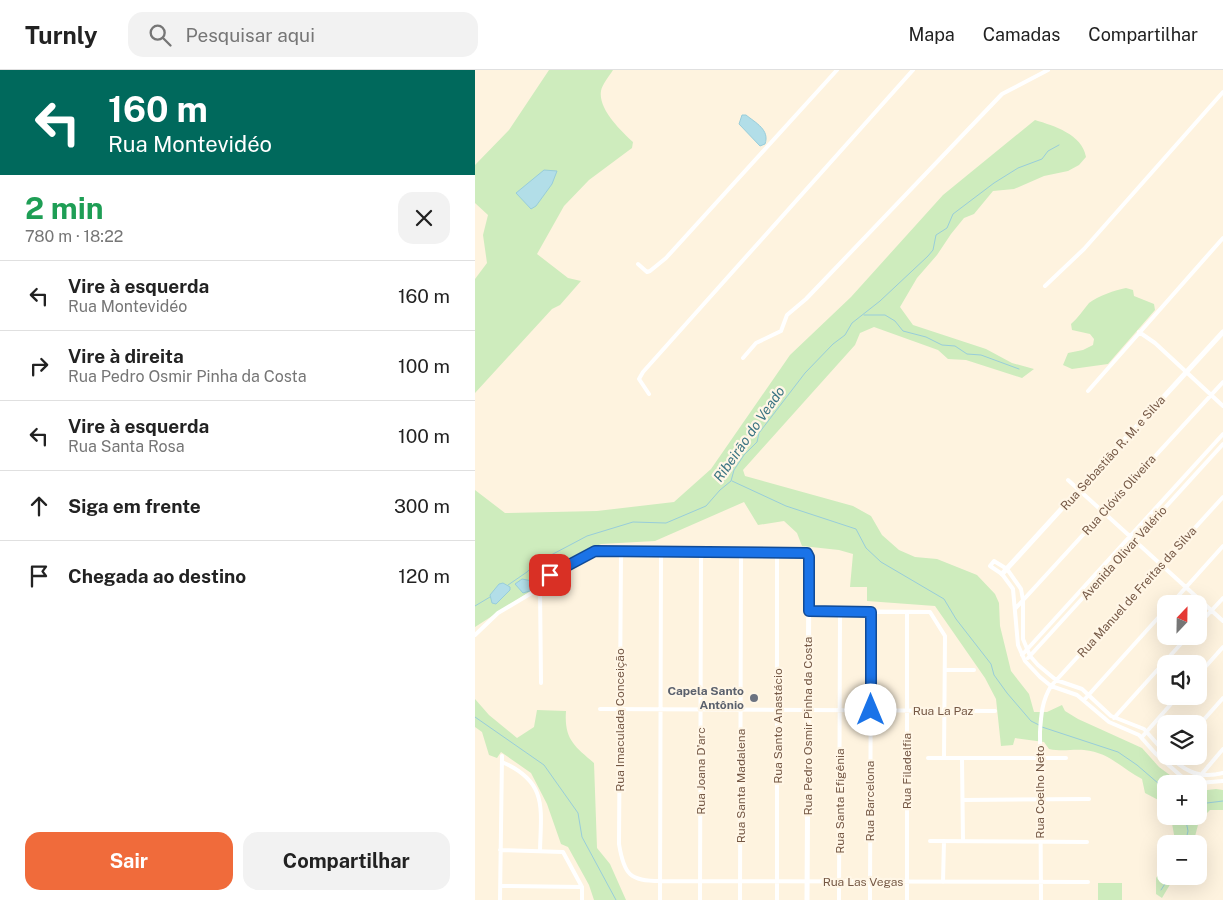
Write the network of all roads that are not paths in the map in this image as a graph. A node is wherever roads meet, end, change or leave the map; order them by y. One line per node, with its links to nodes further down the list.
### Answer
1 (837, 70): 6 (street)
2 (913, 70): 14 (street)
3 (1048, 70): 10 (street)
4 (1223, 92): 7 (street)
5 (1223, 238): 8 (street)
6 (637, 264)
7 (1045, 286)
8 (1139, 332): 11 (street); 13 (street)
9 (1223, 332): 11 (street, Rua Sebastião R. M. e Silva)
10 (743, 358)
11 (1186, 373): 15 (street); 20 (street, Rua Sebastião R. M. e Silva)
12 (1223, 382): 15 (street, Rua Clóvis Oliveira)
13 (1088, 390)
14 (649, 394)
15 (1211, 395): 16 (street); 22 (street, Rua Clóvis Oliveira)
16 (1223, 406)
17 (1223, 434): 23 (street)
18 (1223, 444): 24 (street, Avenida Olivar Valério)
19 (1068, 480): 20 (street)
20 (1079, 490): 22 (street); 34 (street, Rua Sebastião R. M. e Silva)
21 (1223, 497): 32 (street, Rua Manuel de Freitas da Silva)
22 (1103, 513): 23 (street); 39 (street, Rua Clóvis Oliveira)
23 (1131, 536): 24 (street); 52 (street)
24 (1135, 540): 32 (street); 54 (street, Avenida Olivar Valério)
25 (1223, 546): 35 (street)
26 (621, 552): 27 (street); 36 (street); 67 (street, Rua Imaculada Conceição)
27 (661, 552): 28 (street); 68 (street)
28 (701, 552): 29 (street); 69 (street, Rua Joana D'arc)
29 (741, 552): 30 (street); 70 (street, Rua Santa Madalena)
30 (777, 552): 31 (street); 71 (street, Rua Santo Anastácio)
31 (807, 553): 42 (street, Rua Pedro Osmir Pinha da Costa)
32 (1161, 565): 35 (street); 59 (street, Rua Manuel de Freitas da Silva)
33 (990, 566): 34 (street)
34 (1005, 571): 39 (street); 40 (street)
35 (1186, 587): 37 (street); 41 (street)
36 (540, 588): 49 (street); 60 (street)
37 (1179, 595)
38 (1223, 598): 41 (street)
39 (1023, 600): 40 (street, Rua Clóvis Oliveira); 52 (street)
40 (1015, 609): 53 (street)
41 (1211, 610): 46 (street); 48 (street)
42 (809, 611): 43 (street); 72 (street, Rua Pedro Osmir Pinha da Costa)
43 (840, 612): 44 (street); 73 (street, Rua Santa Efigênia)
44 (871, 612): 45 (street); 74 (street, Rua Barcelona)
45 (907, 613): 57 (street); 75 (street, Rua Filadelfia)
46 (1207, 615)
47 (1157, 619): 62 (street)
48 (1223, 621)
49 (475, 635)
50 (1180, 645): 79 (street)
51 (1223, 647): 56 (street)
52 (1027, 650): 53 (street); 54 (street)
53 (1022, 655): 55 (street)
54 (1030, 656): 55 (street, Avenida Olivar Valério); 59 (street)
55 (1025, 662): 61 (street)
56 (1207, 665)
57 (945, 670): 58 (street); 76 (street)
58 (974, 670)
59 (1057, 680): 61 (street, Rua Manuel de Freitas da Silva); 62 (street)
60 (541, 683)
61 (1051, 686): 64 (street); 89 (street, Rua Coelho Neto)
62 (1088, 695): 64 (street); 79 (street)
63 (1223, 698): 78 (street)
64 (1084, 700): 80 (street)
65 (1171, 705): 81 (street)
66 (600, 709): 67 (street, Rua La Paz)
67 (621, 710): 68 (street, Rua La Paz); 112 (street, Rua Imaculada Conceição)
68 (660, 710): 69 (street, Rua La Paz); 113 (street)
69 (701, 710): 70 (street, Rua La Paz); 114 (street, Rua Joana D'arc)
70 (741, 710): 71 (street, Rua La Paz); 115 (street, Rua Santa Madalena)
71 (778, 710): 72 (street, Rua La Paz); 116 (street, Rua Santo Anastácio)
72 (809, 710): 73 (street, Rua La Paz); 117 (street, Rua Pedro Osmir Pinha da Costa)
73 (840, 710): 74 (street, Rua La Paz); 118 (street, Rua Santa Efigênia)
74 (871, 710): 75 (street, Rua La Paz); 119 (street, Rua Barcelona)
75 (908, 710): 76 (street, Rua La Paz); 120 (street, Rua Filadelfia)
76 (944, 711): 77 (street, Rua La Paz); 88 (street)
77 (995, 711)
78 (1207, 716)
79 (1114, 717): 80 (street); 81 (street)
80 (1109, 722): 82 (street)
81 (1147, 731): 82 (street); 83 (street)
82 (1142, 737): 85 (street)
83 (1157, 742)
84 (1223, 749): 98 (street)
85 (1157, 754)
86 (502, 756): 92 (street)
87 (928, 758): 88 (street)
88 (944, 758): 91 (street)
89 (1041, 758): 90 (street); 91 (street); 102 (street, Rua Coelho Neto)
90 (1066, 758)
91 (963, 759): 103 (street)
92 (502, 762): 110 (street); 111 (street)
93 (1167, 765): 96 (street)
94 (1179, 765): 97 (street)
95 (1223, 773): 99 (street)
96 (1180, 775)
97 (1197, 775)
98 (1200, 775)
99 (1207, 775)
100 (1223, 781): 101 (street)
101 (1207, 784)
102 (1040, 799): 103 (street); 104 (street); 108 (street, Rua Coelho Neto)
103 (963, 800): 107 (street)
104 (1089, 800)
105 (931, 841): 106 (street)
106 (944, 841): 107 (street); 121 (street)
107 (963, 841): 108 (street)
108 (1040, 842): 109 (street); 123 (street, Rua Coelho Neto)
109 (1087, 842)
110 (501, 850): 111 (street); 124 (street)
111 (540, 851): 125 (street)
112 (638, 881): 113 (street, Rua Las Vegas)
113 (660, 881): 114 (street, Rua Las Vegas); 128 (street)
114 (700, 881): 115 (street, Rua Las Vegas); 129 (street, Rua Joana D'arc)
115 (740, 882): 116 (street, Rua Las Vegas); 130 (street, Rua Santa Madalena)
116 (777, 882): 117 (street, Rua Las Vegas); 131 (street, Rua Santo Anastácio)
117 (807, 882): 118 (street, Rua Las Vegas); 132 (street, Rua Pedro Osmir Pinha da Costa)
118 (839, 882): 119 (street, Rua Las Vegas); 133 (street, Rua Santa Efigênia)
119 (870, 882): 120 (street, Rua Las Vegas); 134 (street, Rua Barcelona)
120 (907, 882): 121 (street, Rua Las Vegas); 135 (street, Rua Filadelfia)
121 (943, 882): 123 (street, Rua Las Vegas)
122 (1088, 882): 123 (street, Rua Las Vegas)
123 (1041, 883): 136 (street, Rua Coelho Neto)
124 (500, 886): 125 (street); 126 (street)
125 (582, 887): 127 (street)
126 (500, 900)
127 (582, 900)
128 (660, 900)
129 (700, 900)
130 (740, 900)
131 (777, 900)
132 (807, 900)
133 (839, 900)
134 (870, 900)
135 (907, 900)
136 (1041, 900)

